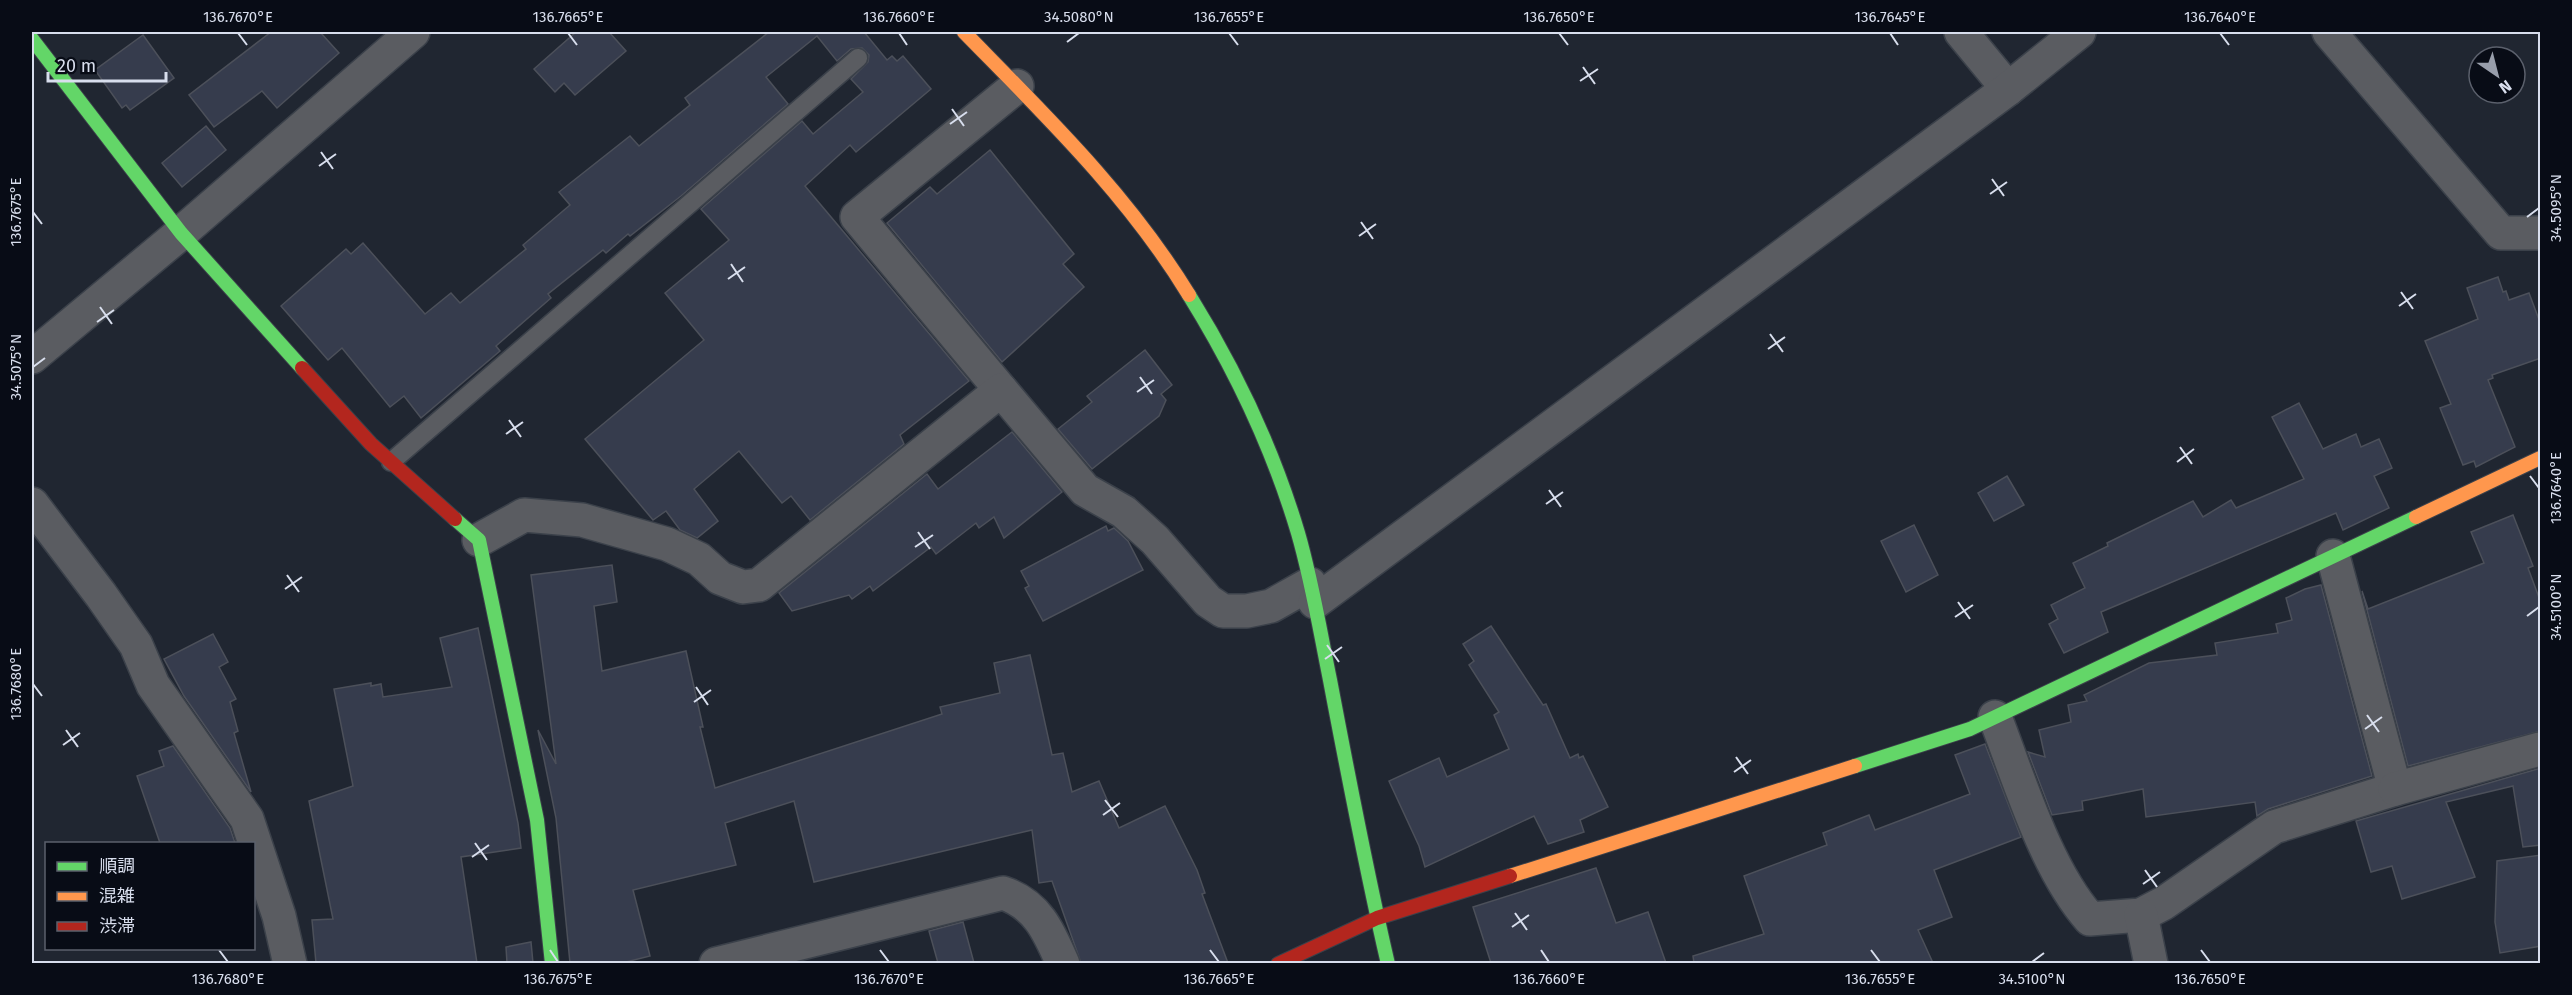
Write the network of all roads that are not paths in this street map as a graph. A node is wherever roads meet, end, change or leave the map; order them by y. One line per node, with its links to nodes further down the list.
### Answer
1 (413, 32): 10 (street)
2 (963, 32): 8 (street)
3 (1961, 32): 9 (street)
4 (2079, 32): 9 (street)
5 (2329, 32): 11 (street)
6 (32, 39): 10 (street)
7 (858, 58): 15 (lane)
8 (1017, 86): 13 (street); 19 (street)
9 (2008, 89): 19 (street)
10 (181, 233): 12 (street); 15 (street)
11 (2541, 233)
12 (32, 357)
13 (1001, 390): 17 (street); 19 (street)
14 (2541, 458): 18 (street)
15 (391, 462): 17 (street)
16 (32, 504): 23 (street)
17 (479, 540): 28 (street)
18 (2333, 556): 20 (street); 22 (street)
19 (1313, 593): 26 (street)
20 (1995, 717): 25 (street); 26 (street)
21 (2541, 749): 22 (street)
22 (2395, 789): 25 (street)
23 (255, 842)
24 (255, 843): 27 (street)
25 (2141, 915): 33 (street)
26 (1377, 918): 31 (street); 32 (street)
27 (290, 963)
28 (552, 963)
29 (716, 963): 30 (street)
30 (1063, 963)
31 (1278, 963)
32 (1388, 963)
33 (2151, 963)

